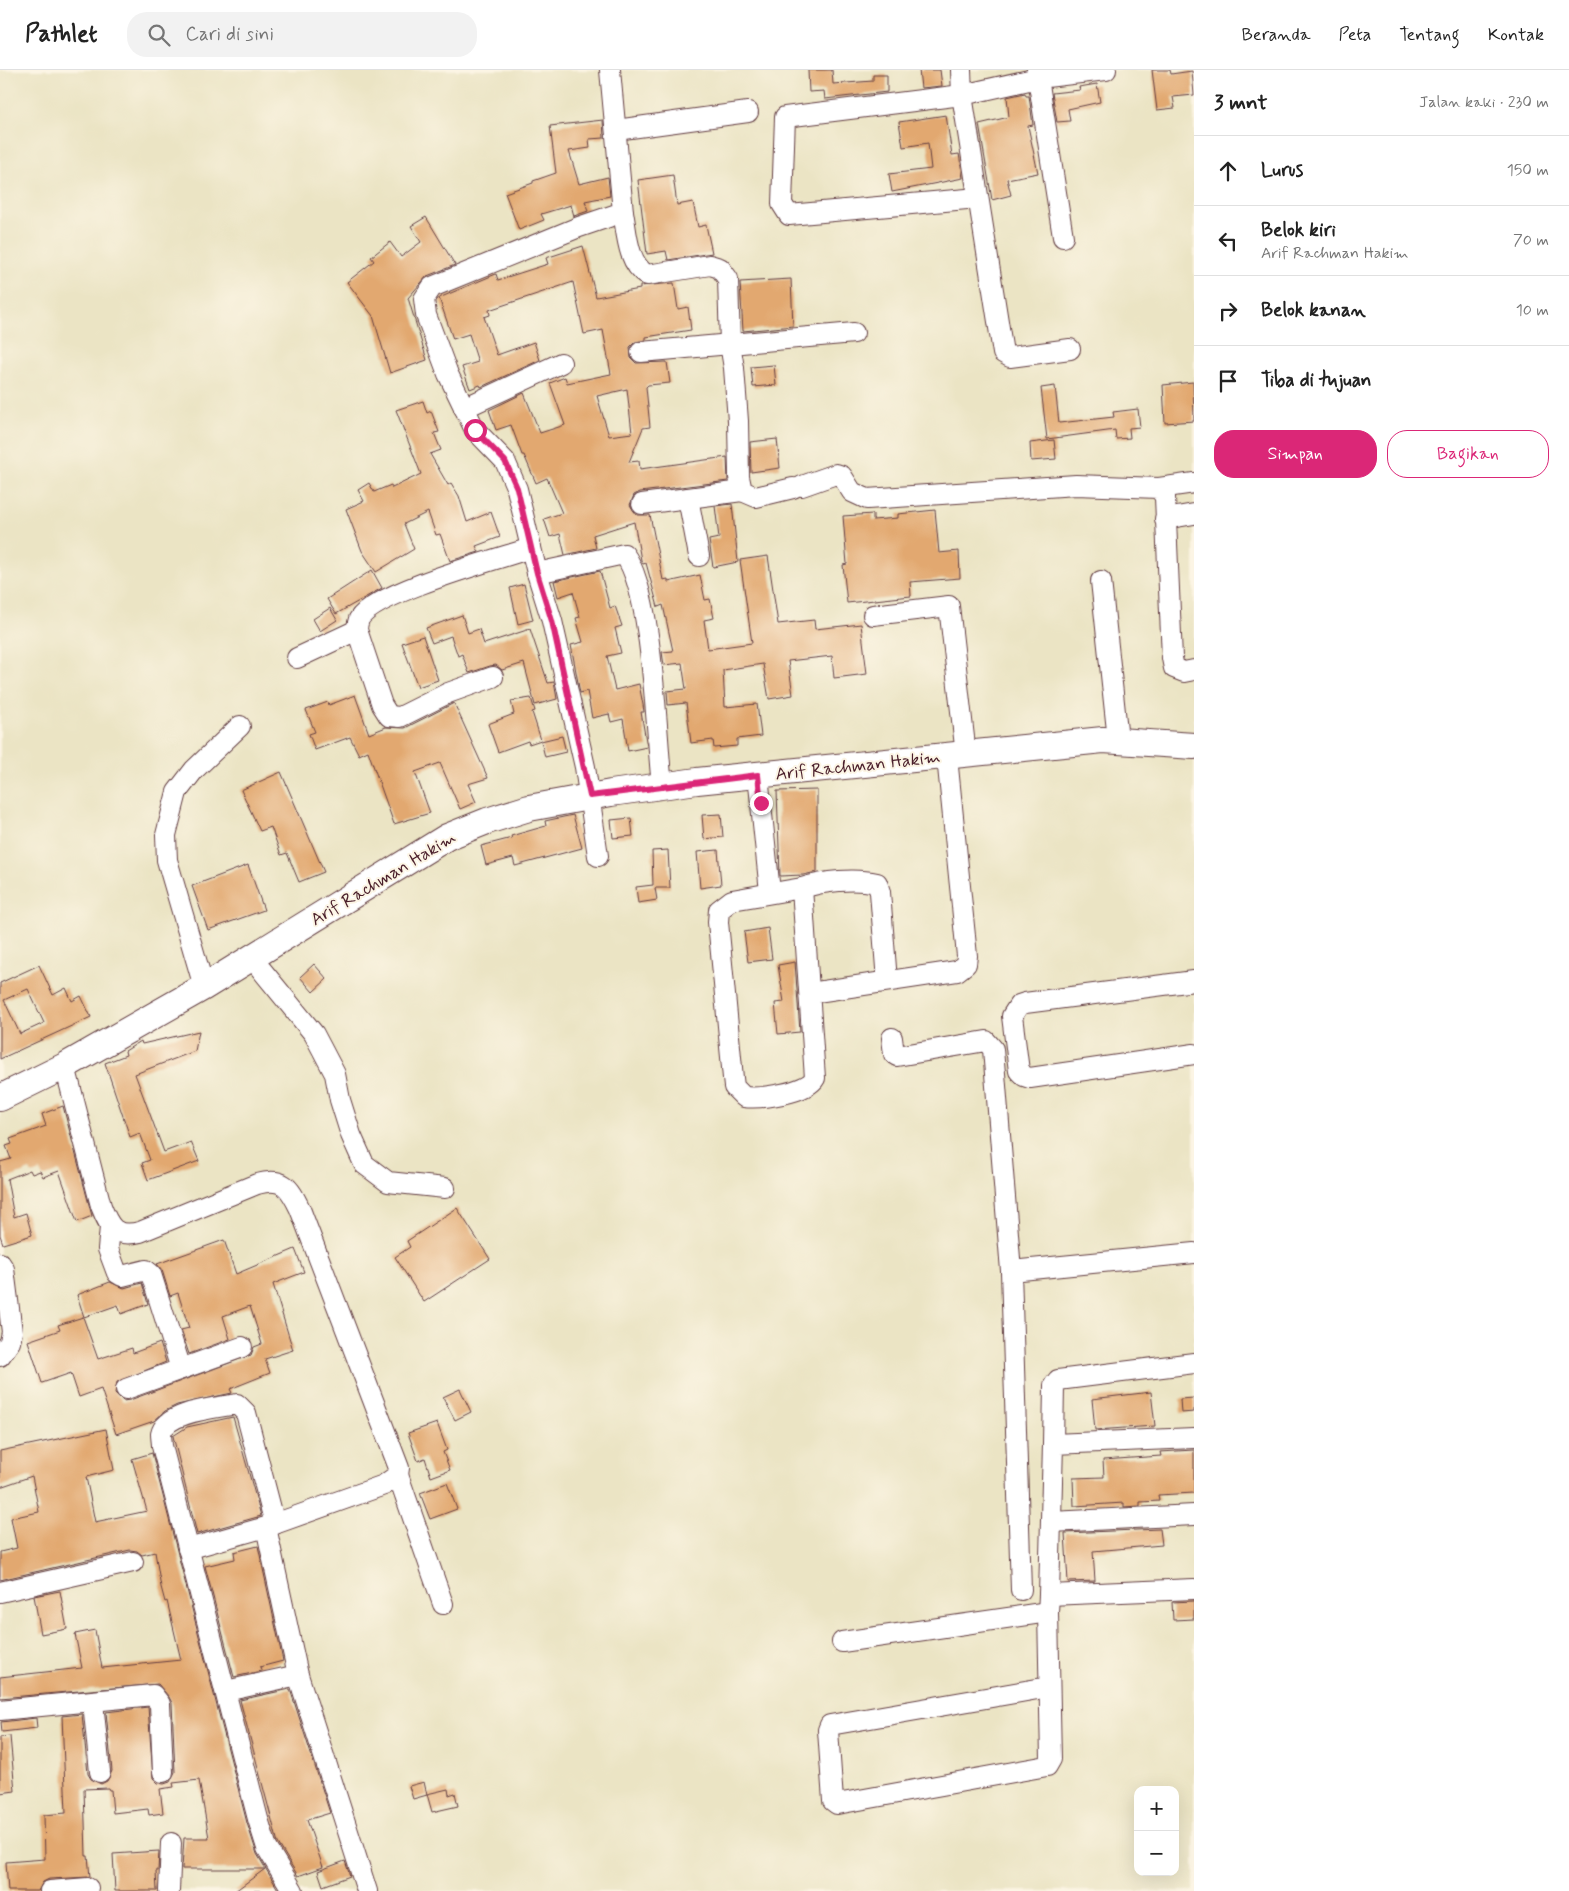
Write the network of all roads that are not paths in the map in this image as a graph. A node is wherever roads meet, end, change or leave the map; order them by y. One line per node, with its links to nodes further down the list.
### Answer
1 (610, 70): 7 (street)
2 (961, 70): 5 (street)
3 (1106, 70): 4 (street)
4 (1038, 74): 5 (street); 10 (street)
5 (962, 95): 8 (street); 8 (street)
6 (748, 112): 7 (street)
7 (616, 130): 9 (street)
8 (978, 198): 13 (street)
9 (623, 212): 12 (street); 16 (street)
10 (1063, 237)
11 (854, 333): 12 (street)
12 (730, 344): 14 (street); 19 (street)
13 (1070, 350)
14 (641, 352)
15 (561, 363): 16 (street)
16 (464, 408): 24 (street)
17 (1194, 482): 18 (street)
18 (1159, 488): 19 (street); 23 (street)
19 (742, 491): 20 (street)
20 (688, 498): 21 (street); 25 (street)
21 (642, 504)
22 (1194, 514): 23 (street)
23 (1165, 519): 31 (street)
24 (532, 548): 26 (street); 29 (street)
25 (699, 556)
26 (537, 573): 38 (street); 39 (street)
27 (1101, 581): 34 (street)
28 (873, 615): 36 (street)
29 (356, 630): 30 (street); 32 (street)
30 (297, 658)
31 (1194, 670)
32 (493, 677)
33 (240, 726): 46 (street)
34 (1118, 740): 35 (main road, Arif Rachman Hakim); 36 (main road, Arif Rachman Hakim)
35 (1194, 746)
36 (957, 756): 37 (main road, Arif Rachman Hakim); 45 (street)
37 (758, 775): 38 (main road, Arif Rachman Hakim); 42 (street)
38 (662, 786): 39 (main road, Arif Rachman Hakim)
39 (590, 796): 40 (street); 43 (main road, Arif Rachman Hakim)
40 (598, 856)
41 (802, 888): 42 (street); 45 (street); 47 (street)
42 (770, 892): 47 (street)
43 (251, 957): 46 (main road, Arif Rachman Hakim); 52 (street)
44 (1194, 981): 49 (street)
45 (887, 982): 47 (street)
46 (204, 987): 50 (main road, Arif Rachman Hakim)
47 (810, 992)
48 (892, 1038): 56 (street)
49 (1194, 1054)
50 (65, 1066): 51 (main road, Arif Rachman Hakim); 53 (street)
51 (0, 1098)
52 (445, 1188)
53 (110, 1227): 60 (street); 64 (street)
54 (1194, 1253): 56 (street)
55 (0, 1263): 58 (street)
56 (1011, 1271): 71 (street)
57 (242, 1347): 60 (street)
58 (0, 1356)
59 (1194, 1363): 63 (street)
60 (181, 1369): 61 (street)
61 (126, 1389)
62 (1194, 1438): 63 (street)
63 (1053, 1444): 66 (street)
64 (398, 1475): 67 (street); 73 (street)
65 (1194, 1514): 66 (street)
66 (1051, 1522): 74 (street)
67 (270, 1525): 68 (street); 68 (street); 76 (street)
68 (188, 1549): 78 (street)
69 (133, 1562): 72 (street)
70 (1194, 1589): 74 (street)
71 (1021, 1590)
72 (0, 1592)
73 (443, 1604)
74 (1048, 1604): 75 (street); 77 (street)
75 (842, 1642)
76 (298, 1675): 78 (street); 88 (street)
77 (1049, 1687): 77 (street)
78 (226, 1691): 87 (street)
79 (93, 1702): 80 (street); 81 (street); 82 (street)
80 (0, 1710)
81 (100, 1772)
82 (163, 1772)
83 (171, 1843): 86 (street)
84 (88, 1888): 85 (street)
85 (50, 1891)
86 (169, 1891)
87 (293, 1891)
88 (367, 1891)

